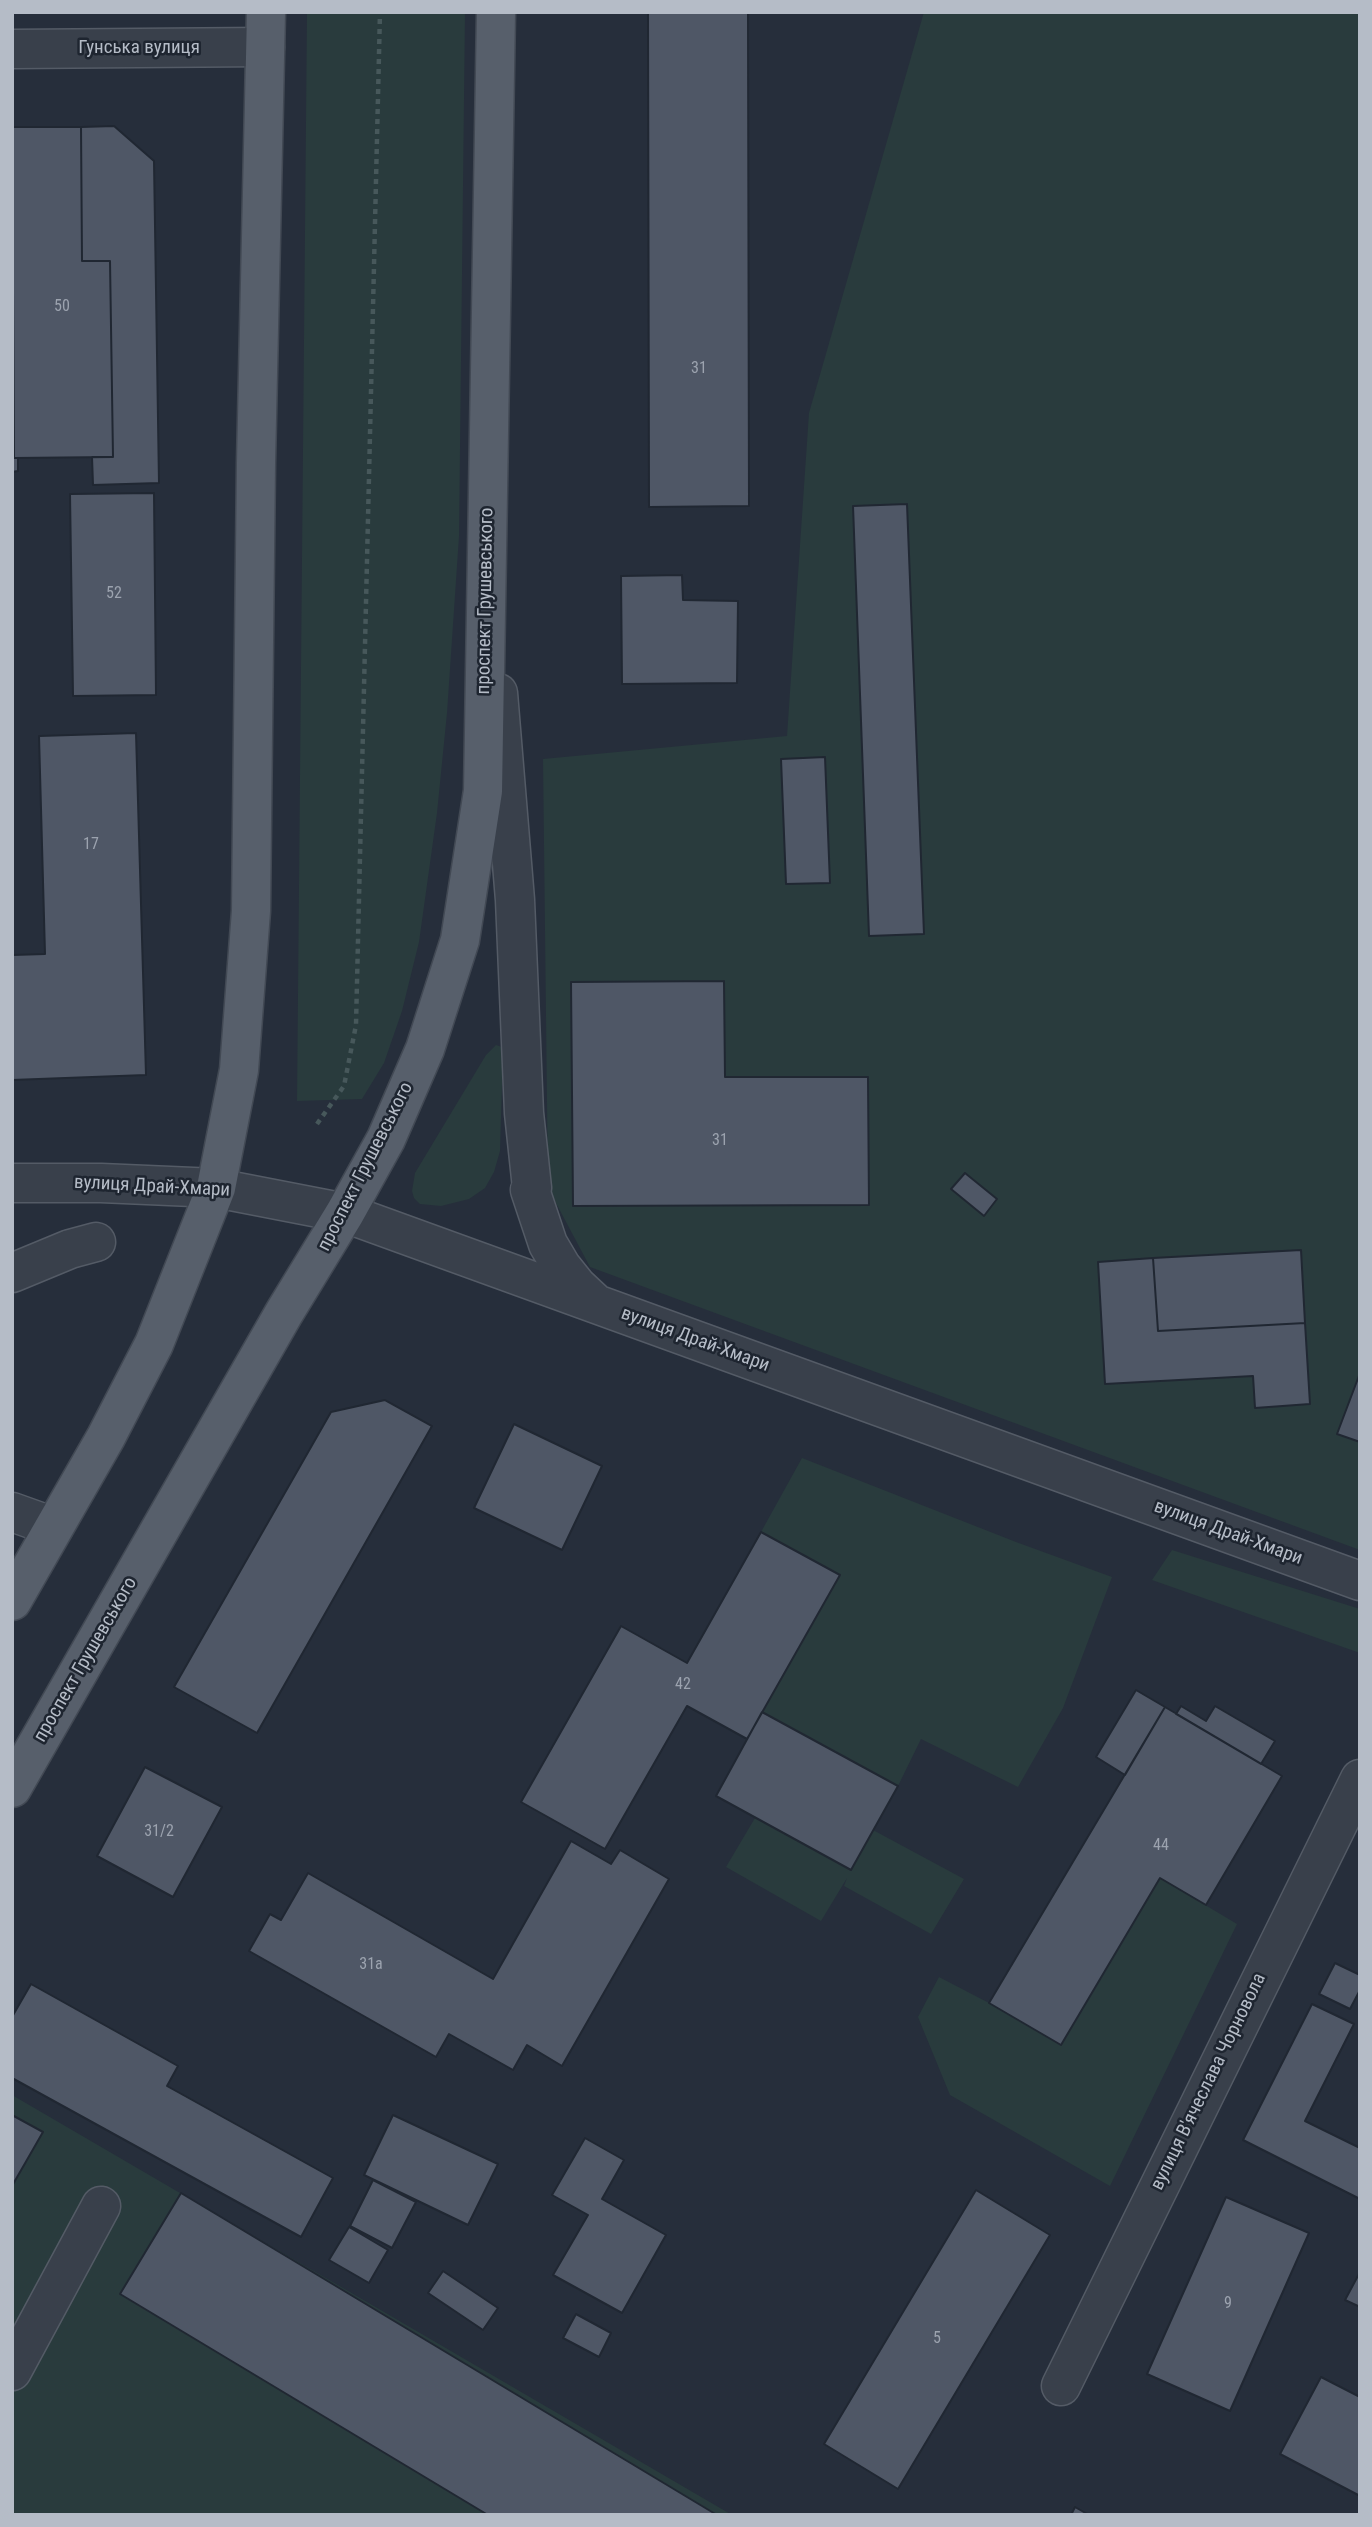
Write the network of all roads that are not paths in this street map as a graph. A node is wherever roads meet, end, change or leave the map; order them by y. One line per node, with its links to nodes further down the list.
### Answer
1 (496, 12): 4 (main road, проспект Грушевського)
2 (266, 30): 3 (street, Гунська вулиця); 6 (main road)
3 (12, 49)
4 (487, 570): 7 (main road, проспект Грушевського); 10 (street)
5 (12, 1183): 6 (street, вулиця Драй-Хмари)
6 (216, 1188): 7 (street, вулиця Драй-Хмари); 12 (main road)
7 (345, 1213): 10 (street, вулиця Драй-Хмари); 16 (main road, проспект Грушевського)
8 (96, 1242): 9 (street)
9 (12, 1273)
10 (597, 1305): 13 (street, вулиця Драй-Хмари)
11 (12, 1512): 12 (street)
12 (54, 1527): 14 (main road)
13 (1360, 1581)
14 (12, 1601)
15 (1360, 1779): 19 (street, вулиця В'ячеслава Чорновола)
16 (12, 1788)
17 (101, 2206): 18 (street)
18 (12, 2371)
19 (1061, 2386)

